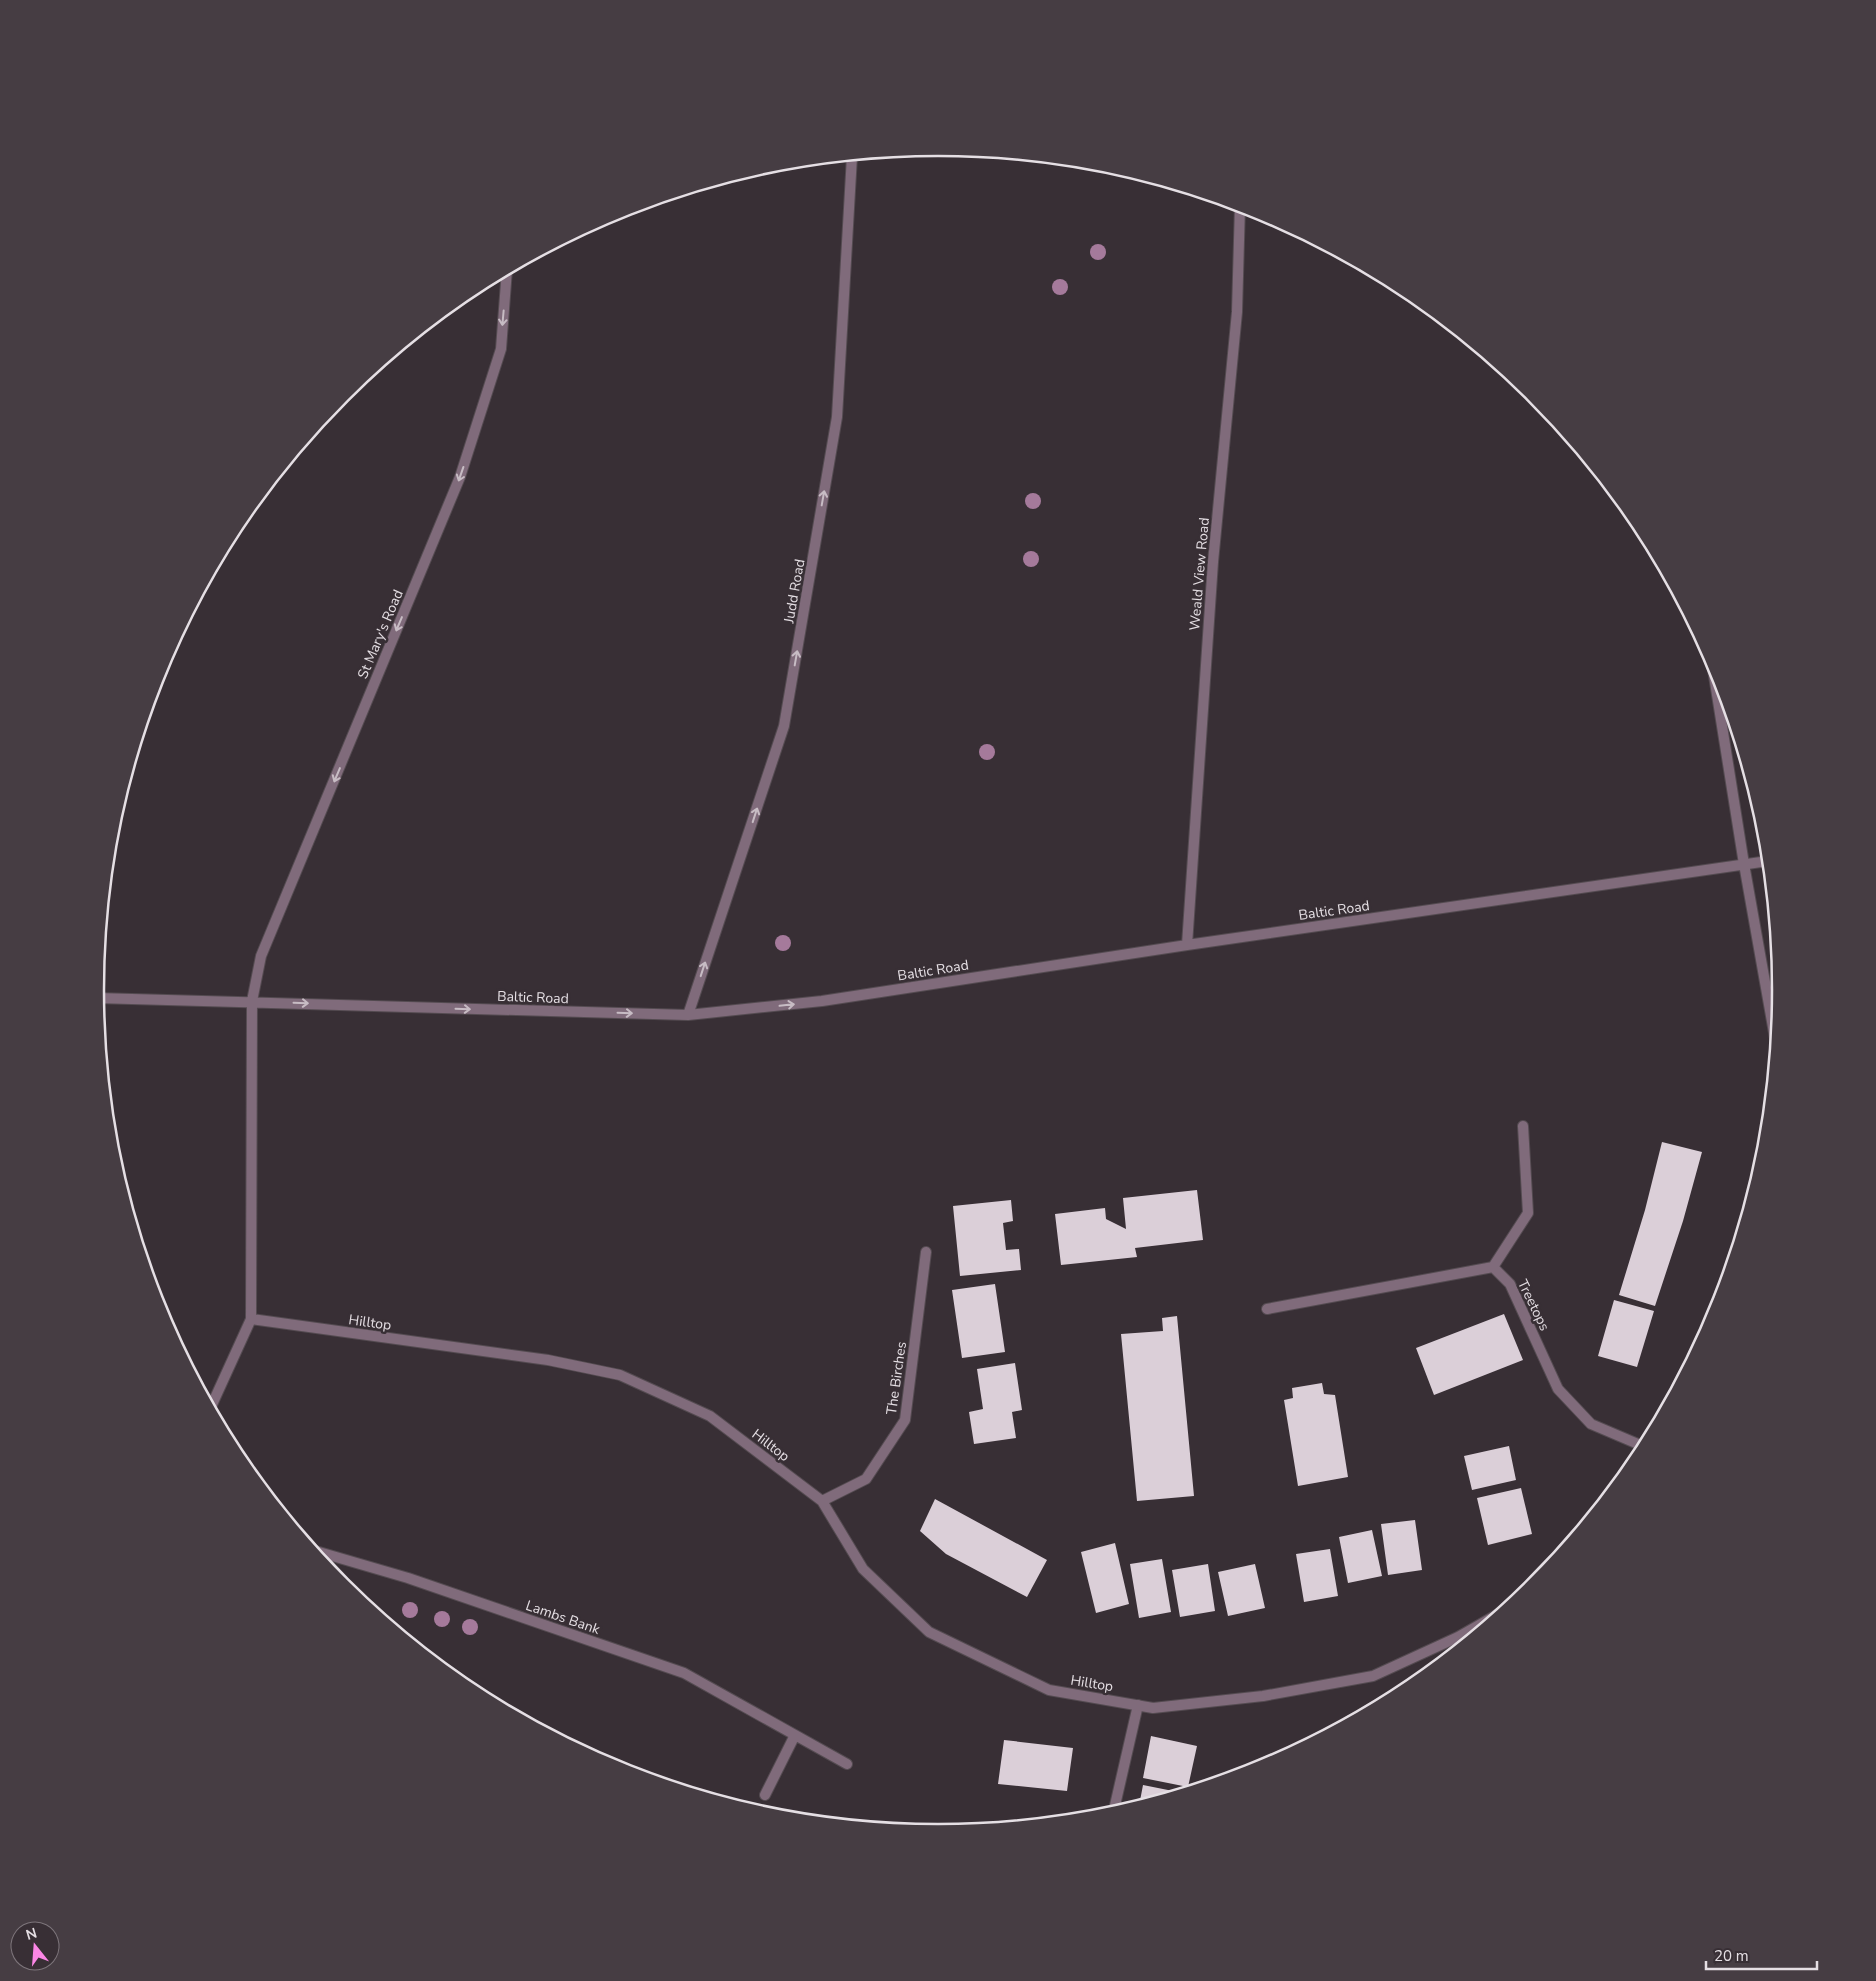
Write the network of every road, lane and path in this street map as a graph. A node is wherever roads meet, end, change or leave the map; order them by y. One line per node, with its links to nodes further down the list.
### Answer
1 (852, 161): 10 (street, Judd Road, one-way to 1)
2 (1240, 214): 7 (street, Weald View Road)
3 (506, 277): 9 (street, St Mary's Road, one-way to 9)
4 (1716, 691): 6 (street)
5 (1762, 862): 6 (street, Baltic Road)
6 (1744, 864): 7 (street, Baltic Road); 11 (street)
7 (1186, 945): 10 (street, Baltic Road, one-way to 7)
8 (104, 998): 9 (street, Baltic Road)
9 (252, 1001): 10 (street, Baltic Road, one-way to 10); 16 (street)
10 (688, 1015)
11 (1771, 1016)
12 (1523, 1126): 14 (street)
13 (926, 1252): 19 (street, The Birches)
14 (1493, 1266): 15 (street); 18 (street, Treetops)
15 (1267, 1309)
16 (251, 1319): 17 (street); 19 (street, Hilltop)
17 (213, 1402)
18 (1638, 1444)
19 (822, 1501): 22 (street, Hilltop)
20 (322, 1553): 23 (street, Lambs Bank)
21 (1481, 1623): 22 (street, Hilltop)
22 (1138, 1705): 26 (street)
23 (795, 1735): 24 (street, Lambs Bank); 25 (street)
24 (847, 1764)
25 (765, 1795)
26 (1115, 1806)

